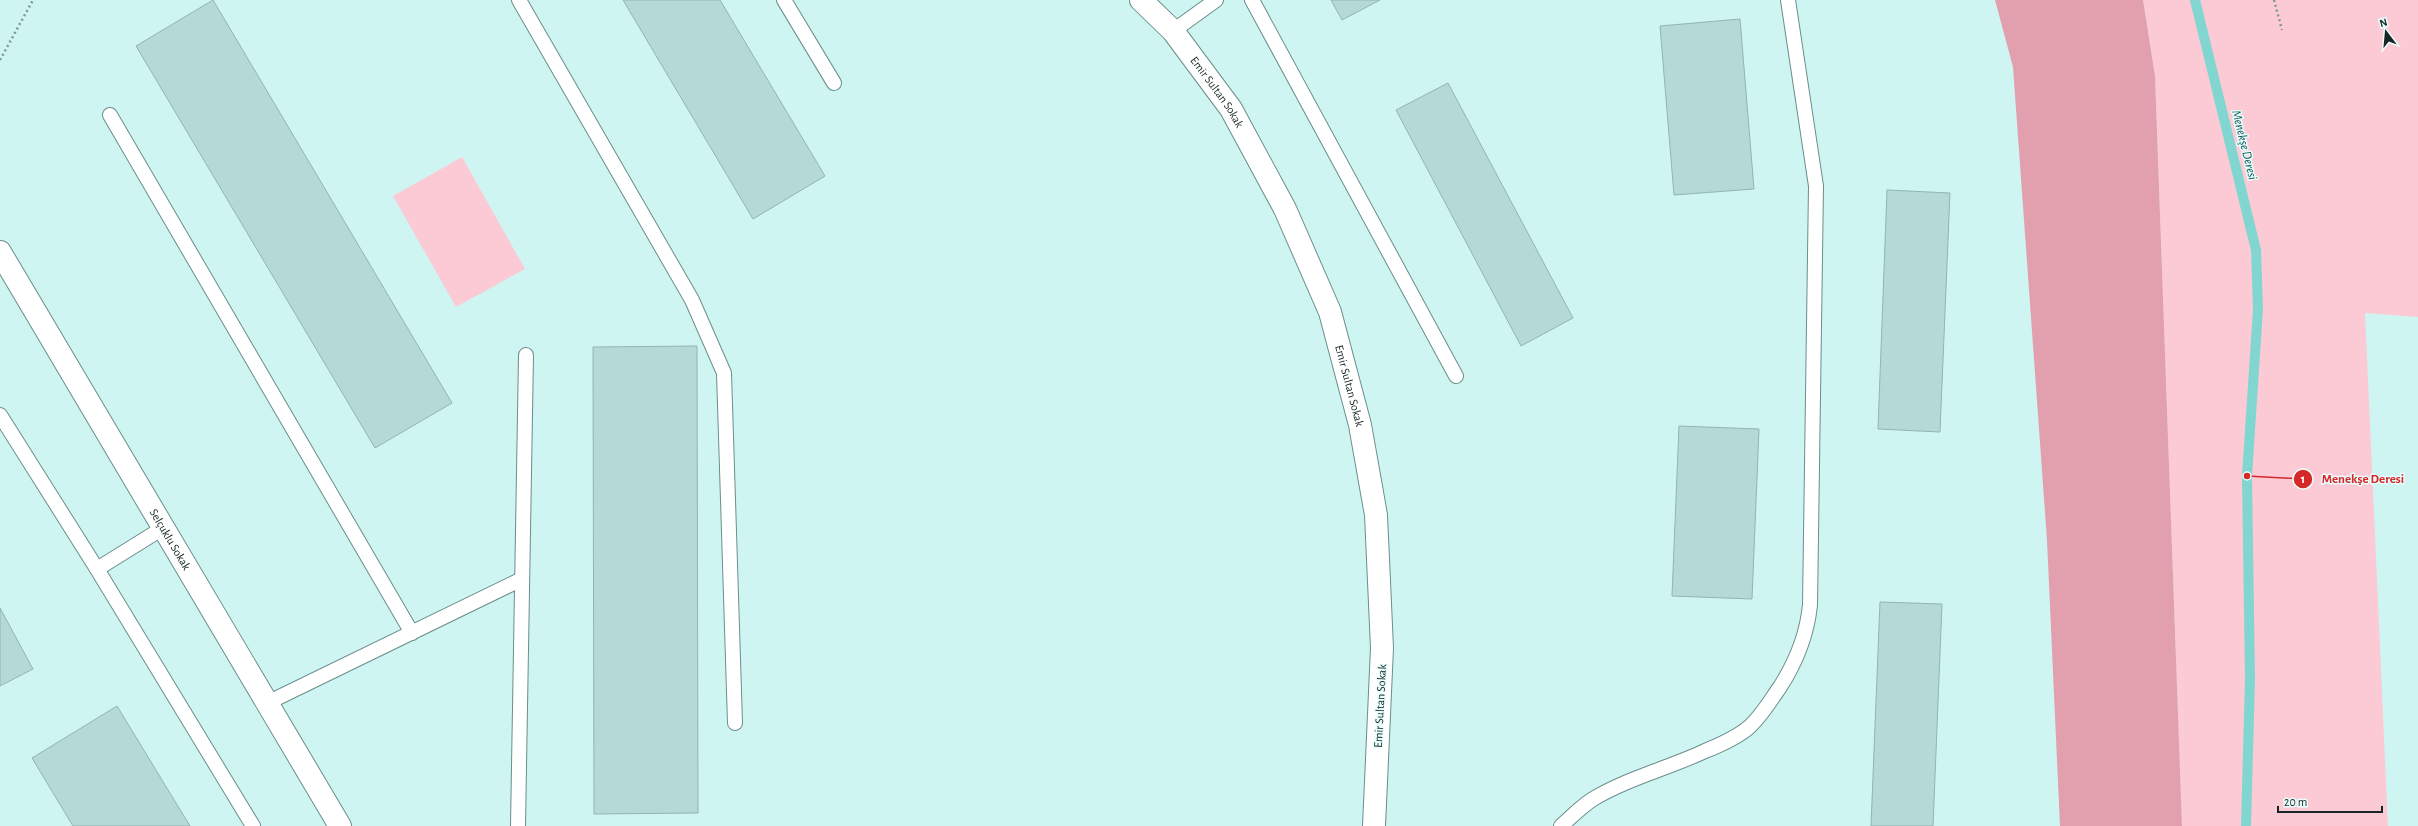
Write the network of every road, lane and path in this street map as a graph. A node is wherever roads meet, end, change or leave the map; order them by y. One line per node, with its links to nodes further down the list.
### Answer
1 (33, 0): 11 (path)
2 (519, 0): 23 (lane)
3 (784, 0): 12 (lane)
4 (1141, 0): 10 (street, Emir Sultan Sokak)
5 (1216, 0): 10 (lane)
6 (1252, 0): 16 (lane)
7 (1788, 0): 28 (lane)
8 (2274, 0): 9 (path)
9 (2282, 30)
10 (1173, 31): 27 (street, Emir Sultan Sokak)
11 (0, 60)
12 (834, 83)
13 (110, 115): 21 (lane)
14 (0, 252): 18 (street, Selçuklu Sokak)
15 (526, 355): 20 (lane)
16 (1456, 376)
17 (0, 415): 19 (lane)
18 (163, 528): 19 (lane); 22 (street, Selçuklu Sokak)
19 (97, 569): 24 (lane)
20 (522, 579): 21 (lane); 26 (lane)
21 (412, 633): 22 (lane)
22 (267, 703): 25 (street, Selçuklu Sokak)
23 (735, 723)
24 (253, 826)
25 (340, 826)
26 (518, 826)
27 (1374, 826)
28 (1561, 826)

